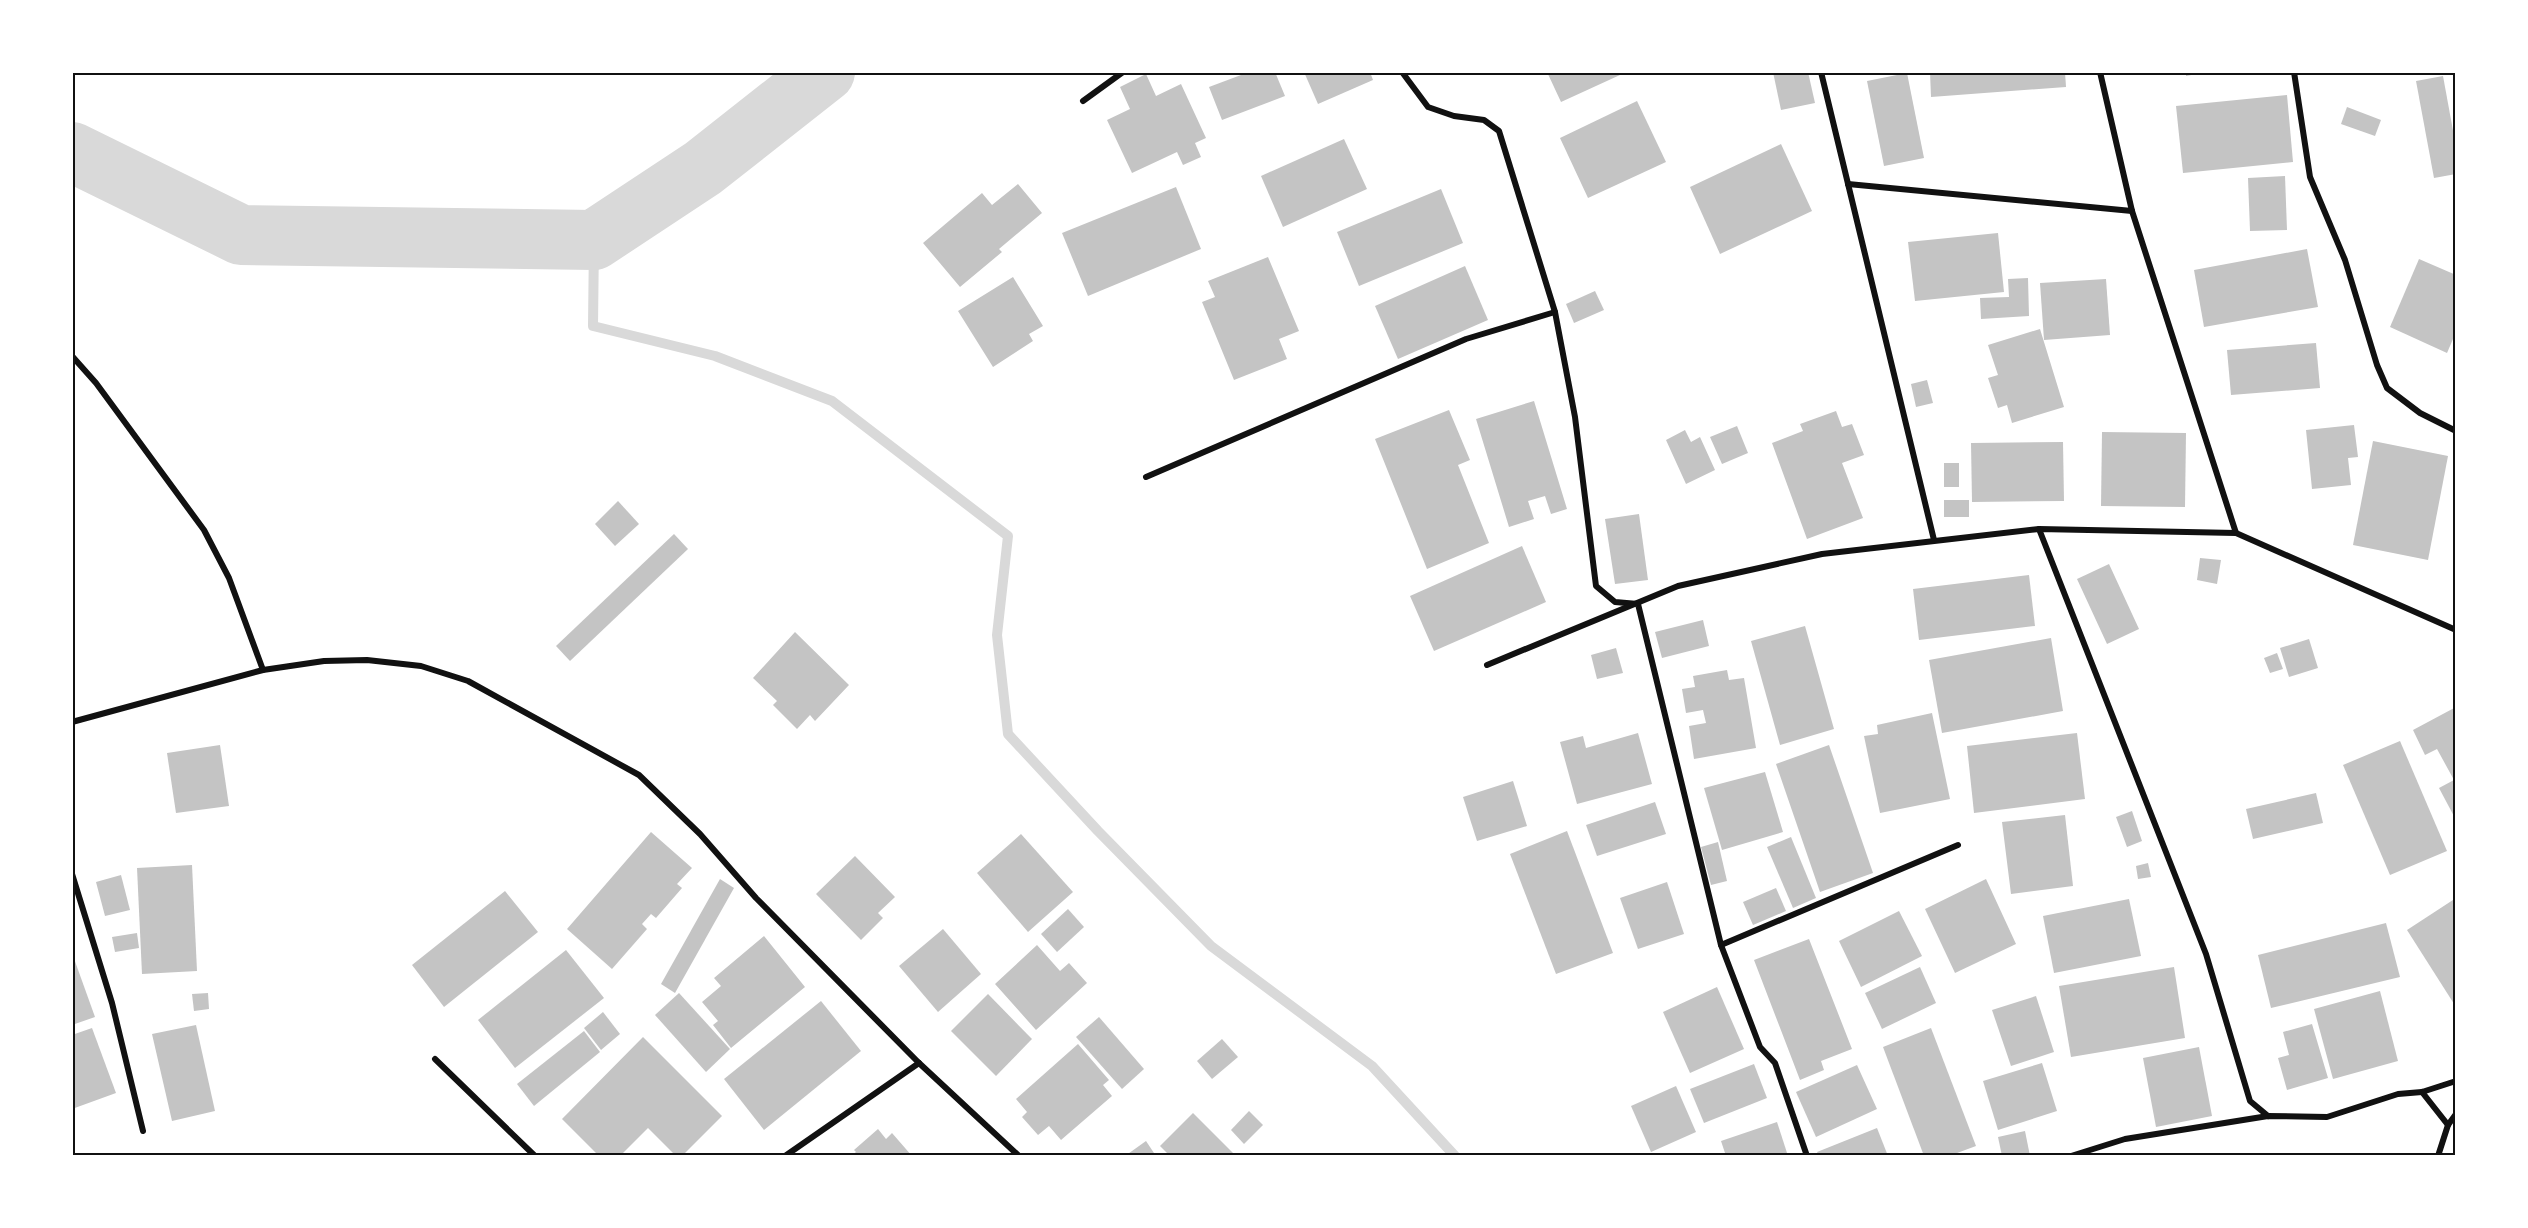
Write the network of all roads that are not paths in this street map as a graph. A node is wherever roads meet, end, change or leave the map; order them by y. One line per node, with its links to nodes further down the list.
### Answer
1 (1124, 72): 6 (street)
2 (1402, 72): 9 (street)
3 (1821, 72): 7 (street)
4 (2100, 72): 8 (street)
5 (2294, 72): 11 (street)
6 (1083, 101)
7 (1848, 184): 8 (street); 15 (street)
8 (2132, 211): 14 (street)
9 (1555, 312): 12 (street); 16 (street)
10 (72, 356): 19 (street)
11 (2456, 431)
12 (1146, 477)
13 (2039, 529): 14 (street); 15 (street); 29 (street)
14 (2236, 533): 17 (street)
15 (1934, 540): 16 (street)
16 (1638, 604): 18 (street); 23 (street)
17 (2456, 630)
18 (1487, 665)
19 (263, 670): 20 (street); 25 (street)
20 (72, 722)
21 (1958, 845): 23 (street)
22 (72, 874): 31 (street)
23 (1721, 945): 35 (street)
24 (435, 1059): 32 (street)
25 (919, 1063): 33 (street); 34 (street)
26 (2456, 1081): 27 (street)
27 (2422, 1092): 29 (street); 30 (street)
28 (2456, 1114): 30 (street)
29 (2268, 1116): 36 (street)
30 (2448, 1125): 37 (street)
31 (143, 1131)
32 (535, 1156)
33 (785, 1156)
34 (1019, 1156)
35 (1807, 1156)
36 (2071, 1156)
37 (2438, 1156)

